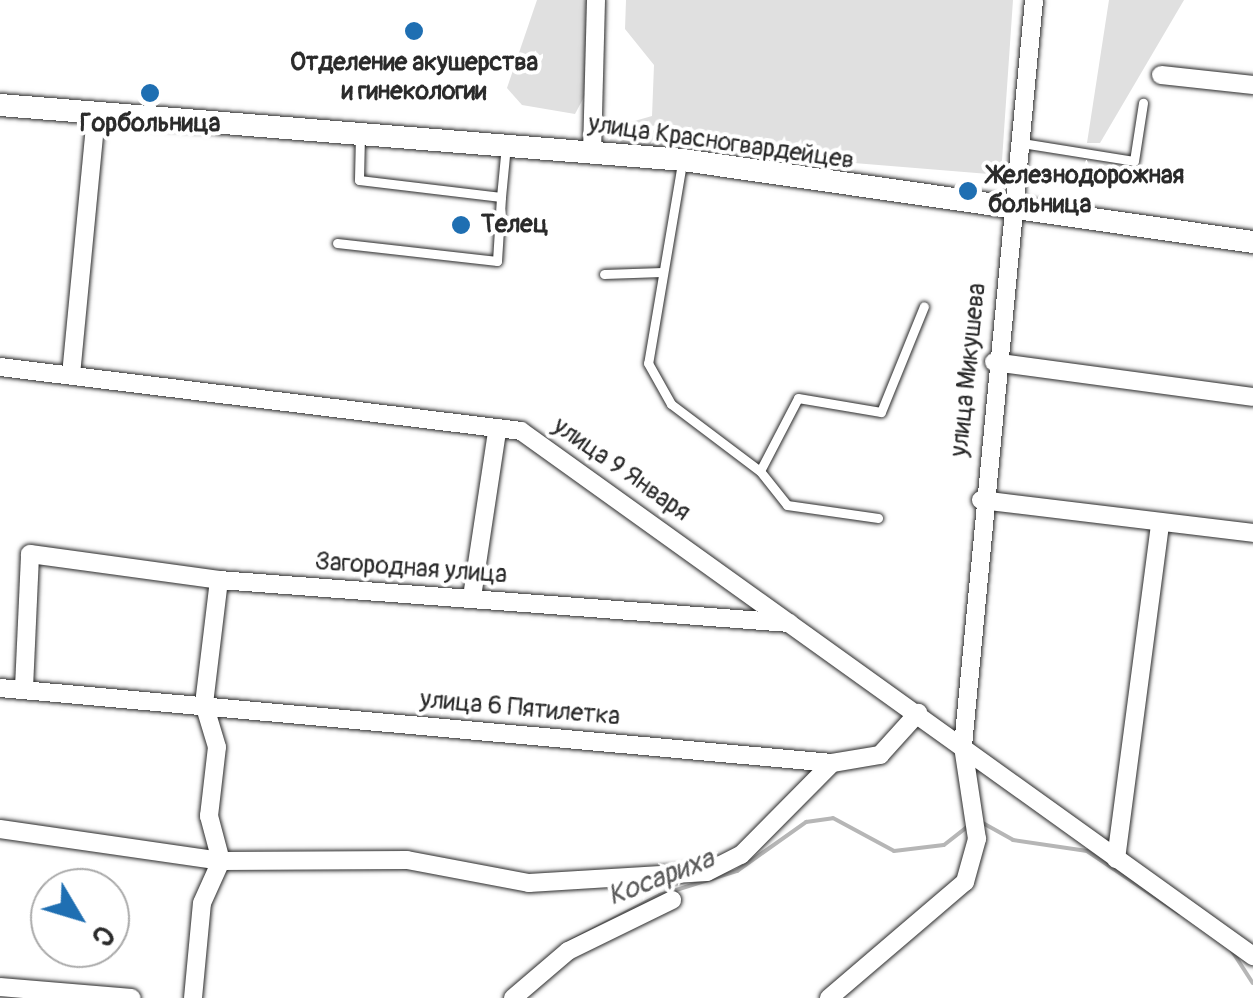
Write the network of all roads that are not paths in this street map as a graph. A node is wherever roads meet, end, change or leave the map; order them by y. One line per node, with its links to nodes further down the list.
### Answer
1 (596, 0): 11 (street)
2 (1034, 0): 9 (street, улица Микушева)
3 (1161, 75): 4 (street)
4 (1253, 85)
5 (1143, 103): 9 (lane)
6 (0, 105): 7 (street, улица Красногвардейцев)
7 (96, 114): 8 (street, улица Красногвардейцев); 22 (street)
8 (360, 132): 10 (street, улица Красногвардейцев); 13 (lane)
9 (1019, 142): 14 (street, улица Микушева)
10 (506, 144): 11 (street, улица Красногвардейцев); 13 (lane)
11 (592, 153): 12 (street, улица Красногвардейцев)
12 (682, 160): 14 (street, улица Красногвардейцев); 17 (lane)
13 (501, 197): 16 (lane)
14 (1010, 214): 15 (street, улица Красногвардейцев); 20 (street, улица Микушева)
15 (1253, 242)
16 (336, 243)
17 (662, 272): 18 (lane); 25 (lane)
18 (604, 274)
19 (924, 306): 25 (lane)
20 (994, 362): 23 (street); 26 (street, улица Микушева)
21 (0, 367): 22 (street, улица 9 Января)
22 (72, 375): 24 (street, улица 9 Января)
23 (1253, 397)
24 (497, 431): 31 (street); 32 (street, улица 9 Января)
25 (760, 471): 27 (lane)
26 (981, 500): 28 (street); 37 (street, улица Микушева)
27 (878, 518)
28 (1160, 523): 29 (street); 40 (street)
29 (1253, 532)
30 (219, 580): 31 (street, Загородная улица); 34 (street, Загородная улица); 35 (street)
31 (472, 597): 32 (street, Загородная улица)
32 (790, 623): 36 (street, улица 9 Января)
33 (0, 688): 34 (street, улица 6 Пятилетка)
34 (24, 688): 35 (street, улица 6 Пятилетка)
35 (204, 704): 38 (street, улица 6 Пятилетка); 41 (street)
36 (918, 714): 37 (street, улица 9 Января); 38 (street, улица 6 Пятилетка)
37 (963, 746): 40 (street, улица 9 Января); 48 (street, улица Микушева)
38 (832, 763): 41 (street)
39 (0, 829): 41 (street)
40 (1116, 859): 43 (street, улица 9 Января)
41 (221, 861): 46 (street)
42 (672, 900): 47 (street)
43 (1253, 956)
44 (0, 987): 45 (street)
45 (132, 998)
46 (193, 998)
47 (513, 998)
48 (829, 998)

